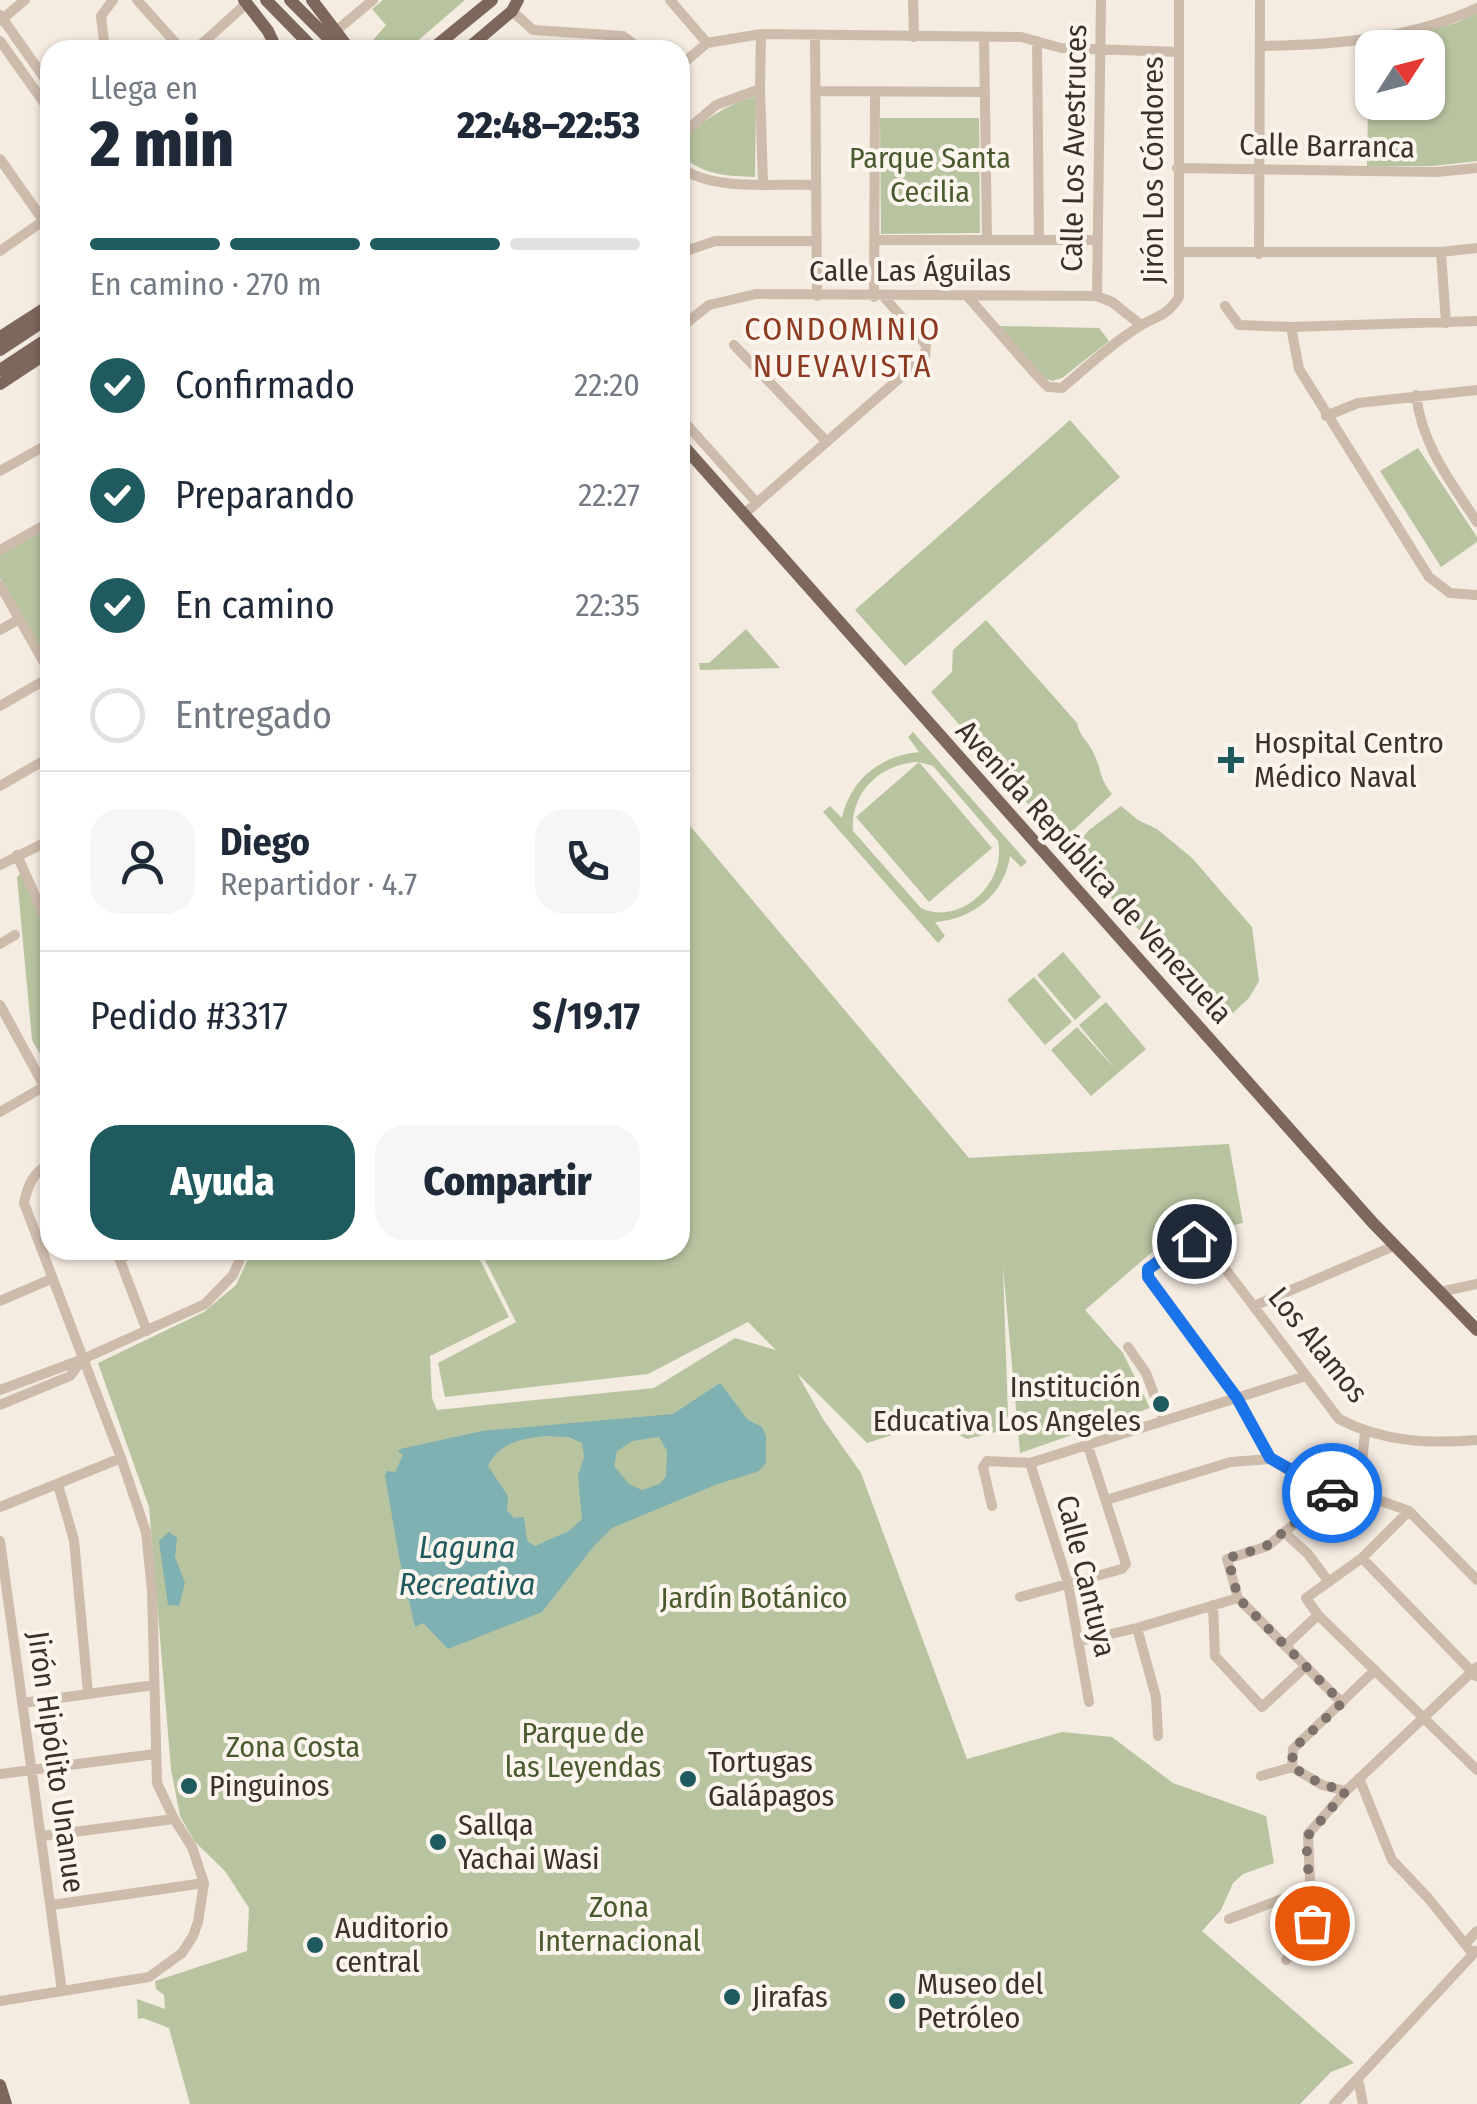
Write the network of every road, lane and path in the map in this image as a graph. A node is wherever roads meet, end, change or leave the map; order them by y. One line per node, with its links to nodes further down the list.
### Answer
1 (25, 0): 20 (street)
2 (113, 0): 29 (street)
3 (137, 0): 30 (street)
4 (265, 0): 21 (main road); 23 (main road)
5 (372, 0): 22 (street)
6 (481, 0): 19 (main road)
7 (492, 0): 19 (main road)
8 (531, 0): 17 (main road)
9 (670, 0): 42 (street)
10 (912, 0): 27 (street)
11 (1101, 0): 44 (street, Calle Los Avestruces)
12 (1180, 0): 45 (street, Jirón Los Cóndores)
13 (1260, 0): 43 (street)
14 (1460, 0): 18 (street)
15 (245, 2): 23 (main road); 31 (street)
16 (305, 2): 21 (main road); 22 (main road); 34 (main road)
17 (515, 6): 24 (street); 37 (main road)
18 (1471, 10): 43 (street)
19 (467, 18): 36 (main road)
20 (1, 19): 47 (street)
21 (285, 19): 33 (main road)
22 (337, 30): 35 (main road)
23 (268, 31): 32 (main road)
24 (588, 34): 38 (street); 39 (street)
25 (762, 34): 26 (street); 42 (street); 48 (street)
26 (815, 35): 27 (street); 49 (street)
27 (914, 37): 28 (street)
28 (984, 37): 41 (street); 51 (street)
29 (103, 40)
30 (173, 40)
31 (205, 40)
32 (272, 40)
33 (305, 40)
34 (333, 40)
35 (344, 40)
36 (442, 40)
37 (477, 40)
38 (587, 40)
39 (628, 40)
40 (0, 42): 52 (street)
41 (1037, 42): 44 (street); 65 (street)
42 (707, 43): 46 (street)
43 (1261, 46): 57 (street)
44 (1100, 51): 45 (street); 66 (street, Calle Los Avestruces)
45 (1179, 52): 55 (street, Jirón Los Cóndores)
46 (690, 57)
47 (40, 72)
48 (760, 89): 53 (street); 59 (street)
49 (816, 91): 50 (street); 60 (street)
50 (875, 92): 51 (street); 63 (street)
51 (985, 92): 64 (street)
52 (40, 97)
53 (690, 127)
54 (1, 164): 61 (street)
55 (1177, 168): 57 (street, Calle Barranca); 71 (street, Jirón Los Cóndores)
56 (1477, 168): 57 (street, Calle Barranca)
57 (1260, 172): 73 (street)
58 (690, 173): 59 (street)
59 (763, 183): 60 (street)
60 (816, 184): 67 (street)
61 (40, 216)
62 (40, 229): 70 (street)
63 (875, 240): 64 (street); 76 (street)
64 (987, 240): 65 (street)
65 (1040, 240): 66 (street)
66 (1098, 240): 75 (street, Calle Los Avestruces)
67 (816, 242): 69 (street); 74 (street)
68 (1477, 248): 72 (street)
69 (690, 249)
70 (0, 251)
71 (1179, 252): 73 (street); 84 (street, Jirón Los Cóndores)
72 (1441, 252): 73 (street); 83 (street)
73 (1259, 254)
74 (817, 296): 76 (street, Calle Las Águilas); 80 (street, Calle Las Águilas)
75 (1097, 296): 77 (street, Calle Las Águilas); 84 (street)
76 (879, 297): 77 (street, Calle Las Águilas); 97 (street)
77 (968, 297): 84 (street, Jirón Los Cóndores)
78 (1226, 306): 85 (street)
79 (40, 311): 86 (main road)
80 (690, 320)
81 (1477, 320): 83 (street)
82 (40, 323): 89 (main road)
83 (1446, 324): 85 (street)
84 (1142, 325)
85 (1291, 327): 95 (street)
86 (0, 338)
87 (40, 344): 91 (main road)
88 (734, 346): 97 (street)
89 (0, 350)
90 (40, 358): 92 (main road)
91 (0, 370)
92 (0, 384)
93 (1477, 390): 94 (street)
94 (1416, 395): 95 (street); 103 (street)
95 (1326, 416): 107 (street)
96 (690, 428): 101 (street)
97 (827, 442): 101 (street)
98 (40, 449): 100 (street)
99 (690, 453): 102 (main road, Avenida República de Venezuela)
100 (0, 471)
101 (757, 503): 102 (street)
102 (744, 514): 126 (main road, Avenida República de Venezuela)
103 (1477, 522)
104 (40, 528): 105 (street)
105 (0, 550)
106 (0, 585): 108 (street)
107 (1477, 595)
108 (20, 619): 109 (street); 110 (street)
109 (0, 630)
110 (40, 656)
111 (40, 681): 112 (street)
112 (0, 706)
113 (40, 763): 114 (street)
114 (0, 786)
115 (40, 845): 116 (street)
116 (17, 856): 117 (street); 118 (street)
117 (0, 865)
118 (40, 904)
119 (15, 935): 120 (street)
120 (0, 944)
121 (0, 1005): 122 (street)
122 (40, 1078)
123 (40, 1095): 124 (street)
124 (0, 1112)
125 (40, 1170): 127 (street)
126 (1394, 1246): 133 (main road, Avenida República de Venezuela); 135 (street)
127 (40, 1248)
128 (44, 1260): 131 (street)
129 (120, 1260): 137 (street)
130 (240, 1260): 137 (street)
131 (51, 1279): 134 (street); 139 (street)
132 (1477, 1284): 133 (street)
133 (1440, 1292): 136 (main road, Avenida República de Venezuela)
134 (0, 1302)
135 (1254, 1306): 140 (street, Los Alamos); 142 (street, Los Alamos)
136 (1477, 1330)
137 (147, 1331): 139 (street)
138 (1128, 1347): 144 (street)
139 (83, 1359): 141 (street); 143 (street); 148 (street)
140 (1306, 1376): 142 (street); 145 (street, Los Alamos)
141 (0, 1390)
142 (1237, 1398): 144 (street); 149 (street)
143 (0, 1405)
144 (1164, 1421): 147 (street)
145 (1365, 1431): 146 (street, Los Alamos); 153 (street)
146 (1477, 1440)
147 (1088, 1446): 150 (street); 154 (street)
148 (121, 1458): 151 (street); 174 (street)
149 (1270, 1458): 152 (street); 154 (street)
150 (1030, 1463): 155 (street); 163 (street, Calle Cantuya)
151 (58, 1485): 156 (street); 175 (street)
152 (1332, 1492): 153 (street); 158 (street)
153 (1359, 1498): 157 (street)
154 (1106, 1500): 163 (street)
155 (992, 1506)
156 (0, 1507)
157 (1409, 1511): 160 (street); 161 (street)
158 (1286, 1533): 162 (street); 165 (street)
159 (0, 1541): 176 (street, Jirón Hipólito Unanue)
160 (1362, 1558): 162 (street); 173 (street)
161 (1477, 1580)
162 (1328, 1582): 167 (street)
163 (1068, 1583): 164 (street); 169 (street, Calle Cantuya)
164 (1020, 1597)
165 (1238, 1598): 166 (street); 170 (street)
166 (1213, 1605): 168 (street); 171 (street)
167 (1318, 1615): 170 (street); 172 (street)
168 (1137, 1628): 169 (street); 180 (street)
169 (1080, 1641): 177 (street, Calle Cantuya)
170 (1285, 1646): 171 (street)
171 (1306, 1667): 178 (street)
172 (1376, 1670): 178 (street); 179 (street)
173 (1475, 1672): 179 (street)
174 (154, 1685): 175 (street); 181 (street)
175 (88, 1693): 176 (street)
176 (22, 1702): 183 (street, Jirón Hipólito Unanue)
177 (1089, 1702)
178 (1342, 1703): 182 (street)
179 (1423, 1717): 184 (street); 187 (street)
180 (1158, 1736)
181 (155, 1754): 183 (street); 189 (street)
182 (1292, 1767): 186 (street); 188 (street)
183 (32, 1770): 185 (street); 190 (street, Jirón Hipólito Unanue)
184 (1477, 1770)
185 (0, 1774)
186 (1261, 1776)
187 (1359, 1778): 188 (street); 196 (street)
188 (1346, 1791): 192 (street)
189 (174, 1819): 190 (street); 191 (street)
190 (42, 1836): 193 (street, Jirón Hipólito Unanue)
191 (204, 1882): 193 (street); 198 (street)
192 (1311, 1888): 194 (street); 197 (street)
193 (52, 1905): 198 (street, Jirón Hipólito Unanue)
194 (1228, 1919)
195 (1477, 1931): 196 (street)
196 (1472, 1950): 200 (street)
197 (1286, 1960)
198 (62, 1991): 199 (street)
199 (0, 2000)
200 (1358, 2079): 203 (street); 204 (street)
201 (0, 2085): 202 (main road)
202 (6, 2104)
203 (1334, 2104)
204 (1364, 2104)

